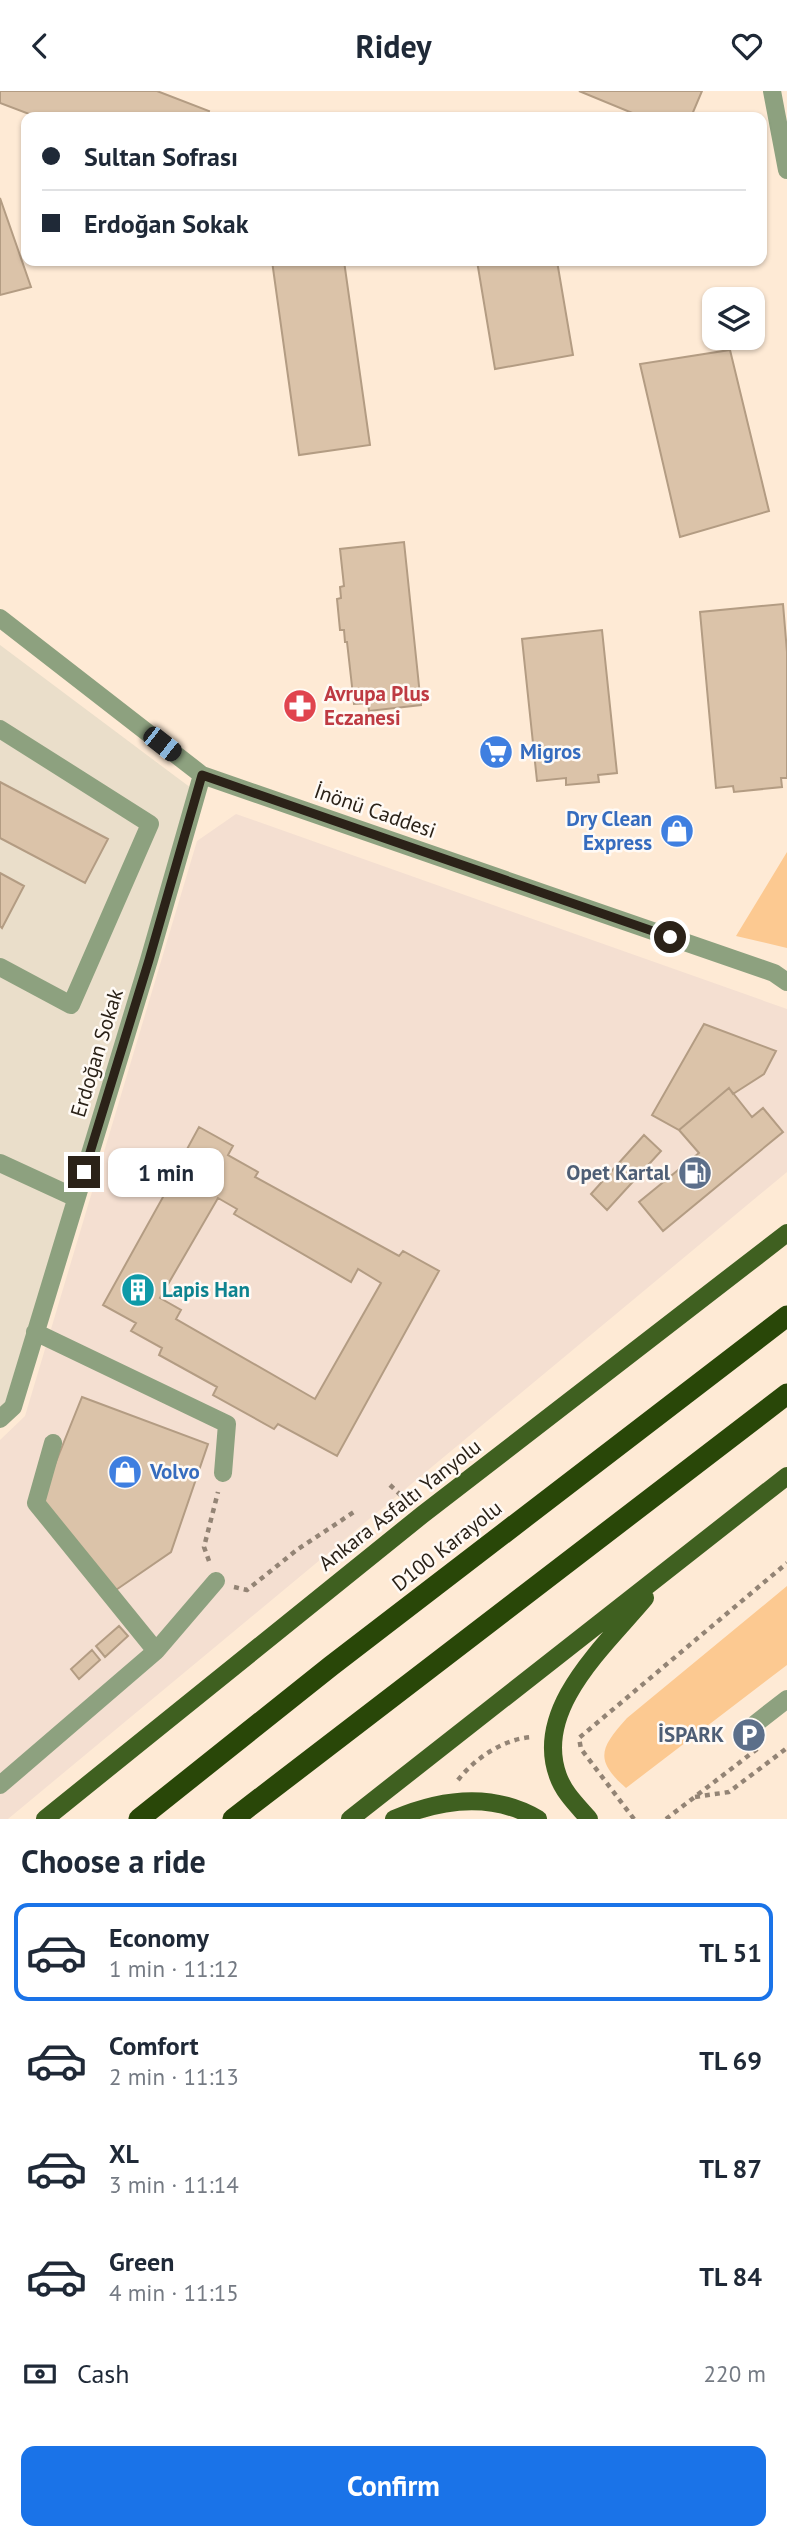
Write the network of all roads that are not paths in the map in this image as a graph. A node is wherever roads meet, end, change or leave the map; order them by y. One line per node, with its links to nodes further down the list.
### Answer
1 (772, 91): 2 (street)
2 (787, 170)
3 (0, 618): 5 (street, İnönü Caddesi)
4 (0, 729): 6 (street)
5 (202, 775): 7 (street, İnönü Caddesi); 9 (street, Erdoğan Sokak)
6 (0, 967)
7 (783, 975)
8 (0, 1163): 9 (street)
9 (76, 1198): 12 (street, Erdoğan Sokak)
10 (787, 1233): 24 (main road, Ankara Asfaltı Yanyolu)
11 (787, 1315): 25 (highway, D100 Karayolu)
12 (35, 1332): 14 (street, Erdoğan Sokak); 16 (street)
13 (787, 1394): 26 (highway)
14 (0, 1419)
15 (53, 1443): 20 (street)
16 (223, 1473)
17 (787, 1476): 18 (main road)
18 (671, 1568): 27 (main road); 30 (main road)
19 (216, 1581): 20 (street)
20 (156, 1651): 23 (street)
21 (787, 1699): 22 (street)
22 (755, 1724)
23 (0, 1785)
24 (45, 1819)
25 (139, 1819)
26 (233, 1819)
27 (350, 1819)
28 (394, 1819): 29 (main road)
29 (538, 1819)
30 (589, 1819)

